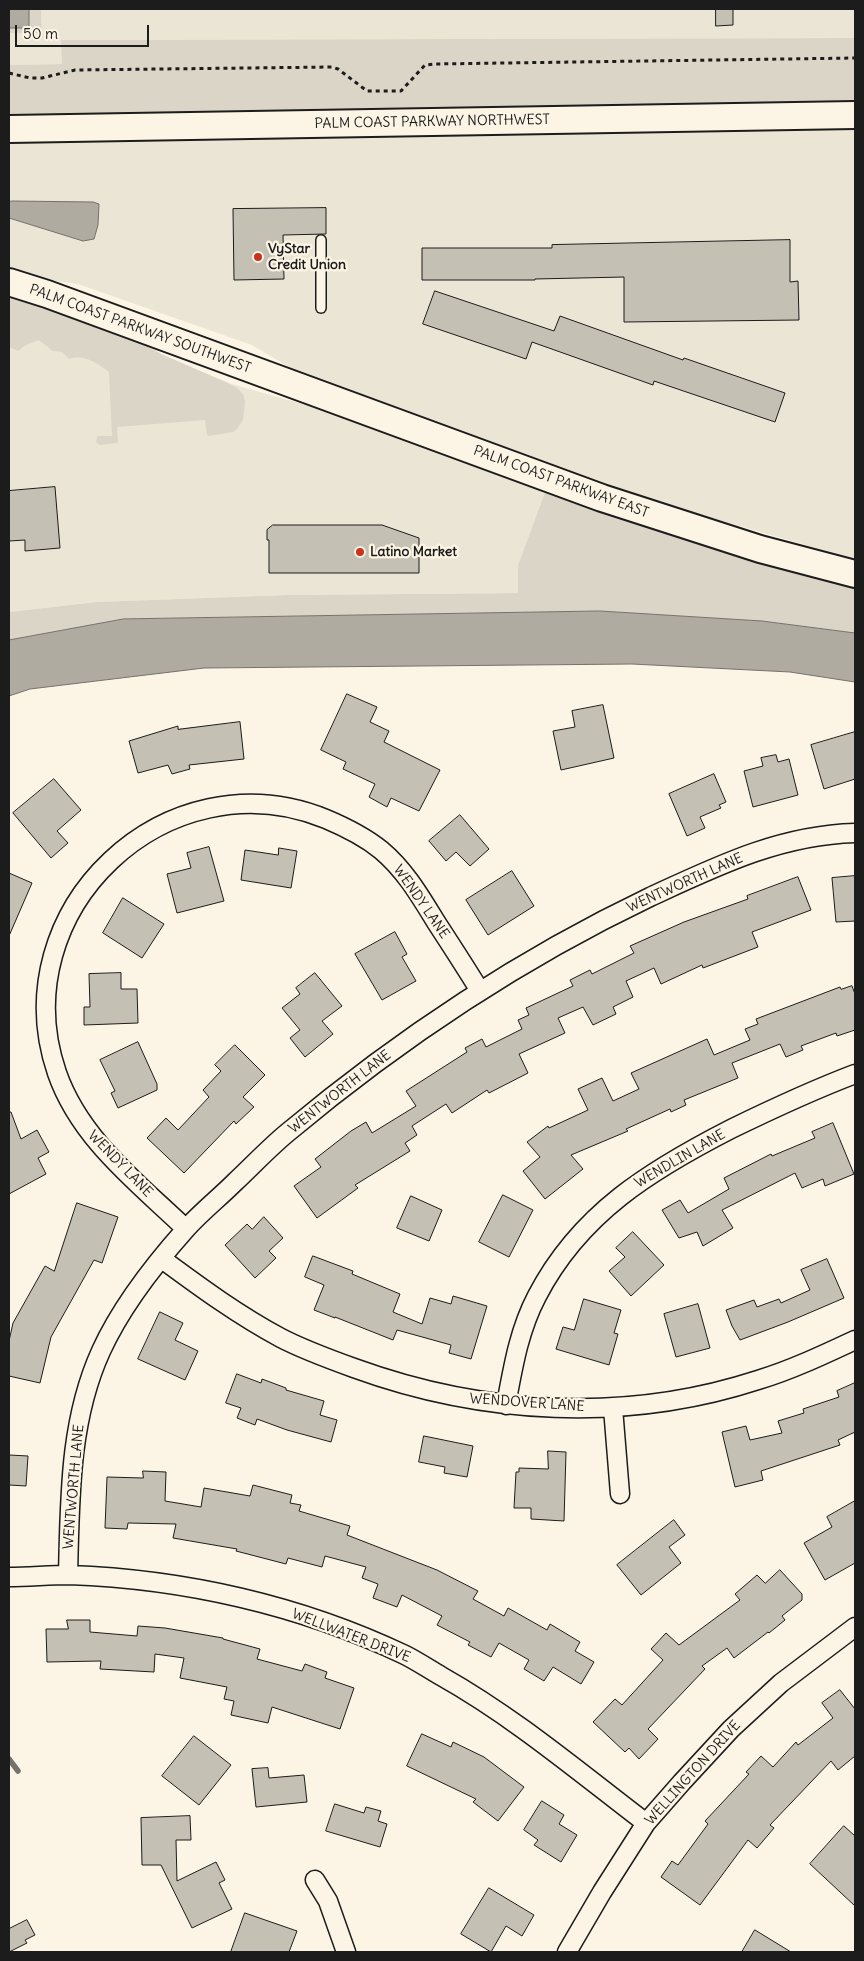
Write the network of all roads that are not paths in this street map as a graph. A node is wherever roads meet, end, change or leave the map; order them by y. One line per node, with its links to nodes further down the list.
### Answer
1 (855, 115): 2 (main road, PALM COAST PARKWAY NORTHWEST)
2 (9, 129)
3 (321, 240): 5 (lane)
4 (9, 282): 6 (main road, PALM COAST PARKWAY SOUTHWEST)
5 (320, 308)
6 (271, 376): 7 (main road, PALM COAST PARKWAY EAST)
7 (855, 574)
8 (855, 833): 9 (street, WENTWORTH LANE)
9 (480, 991): 11 (street, WENTWORTH LANE); 11 (street, WENDY LANE)
10 (855, 1074): 14 (street, WENDLIN LANE)
11 (186, 1229): 12 (street, WENTWORTH LANE)
12 (162, 1259): 14 (street, WENDOVER LANE); 17 (street, WENTWORTH LANE)
13 (855, 1340): 15 (street, WENDOVER LANE)
14 (506, 1405): 15 (street, WENDOVER LANE)
15 (613, 1408): 16 (street)
16 (620, 1494)
17 (68, 1575): 18 (street, WELLWATER DRIVE); 20 (street, WELLWATER DRIVE)
18 (9, 1577)
19 (855, 1627): 20 (street, WELLINGTON DRIVE)
20 (646, 1823): 23 (street, WELLINGTON DRIVE)
21 (315, 1880): 22 (street)
22 (346, 1952)
23 (567, 1952)

